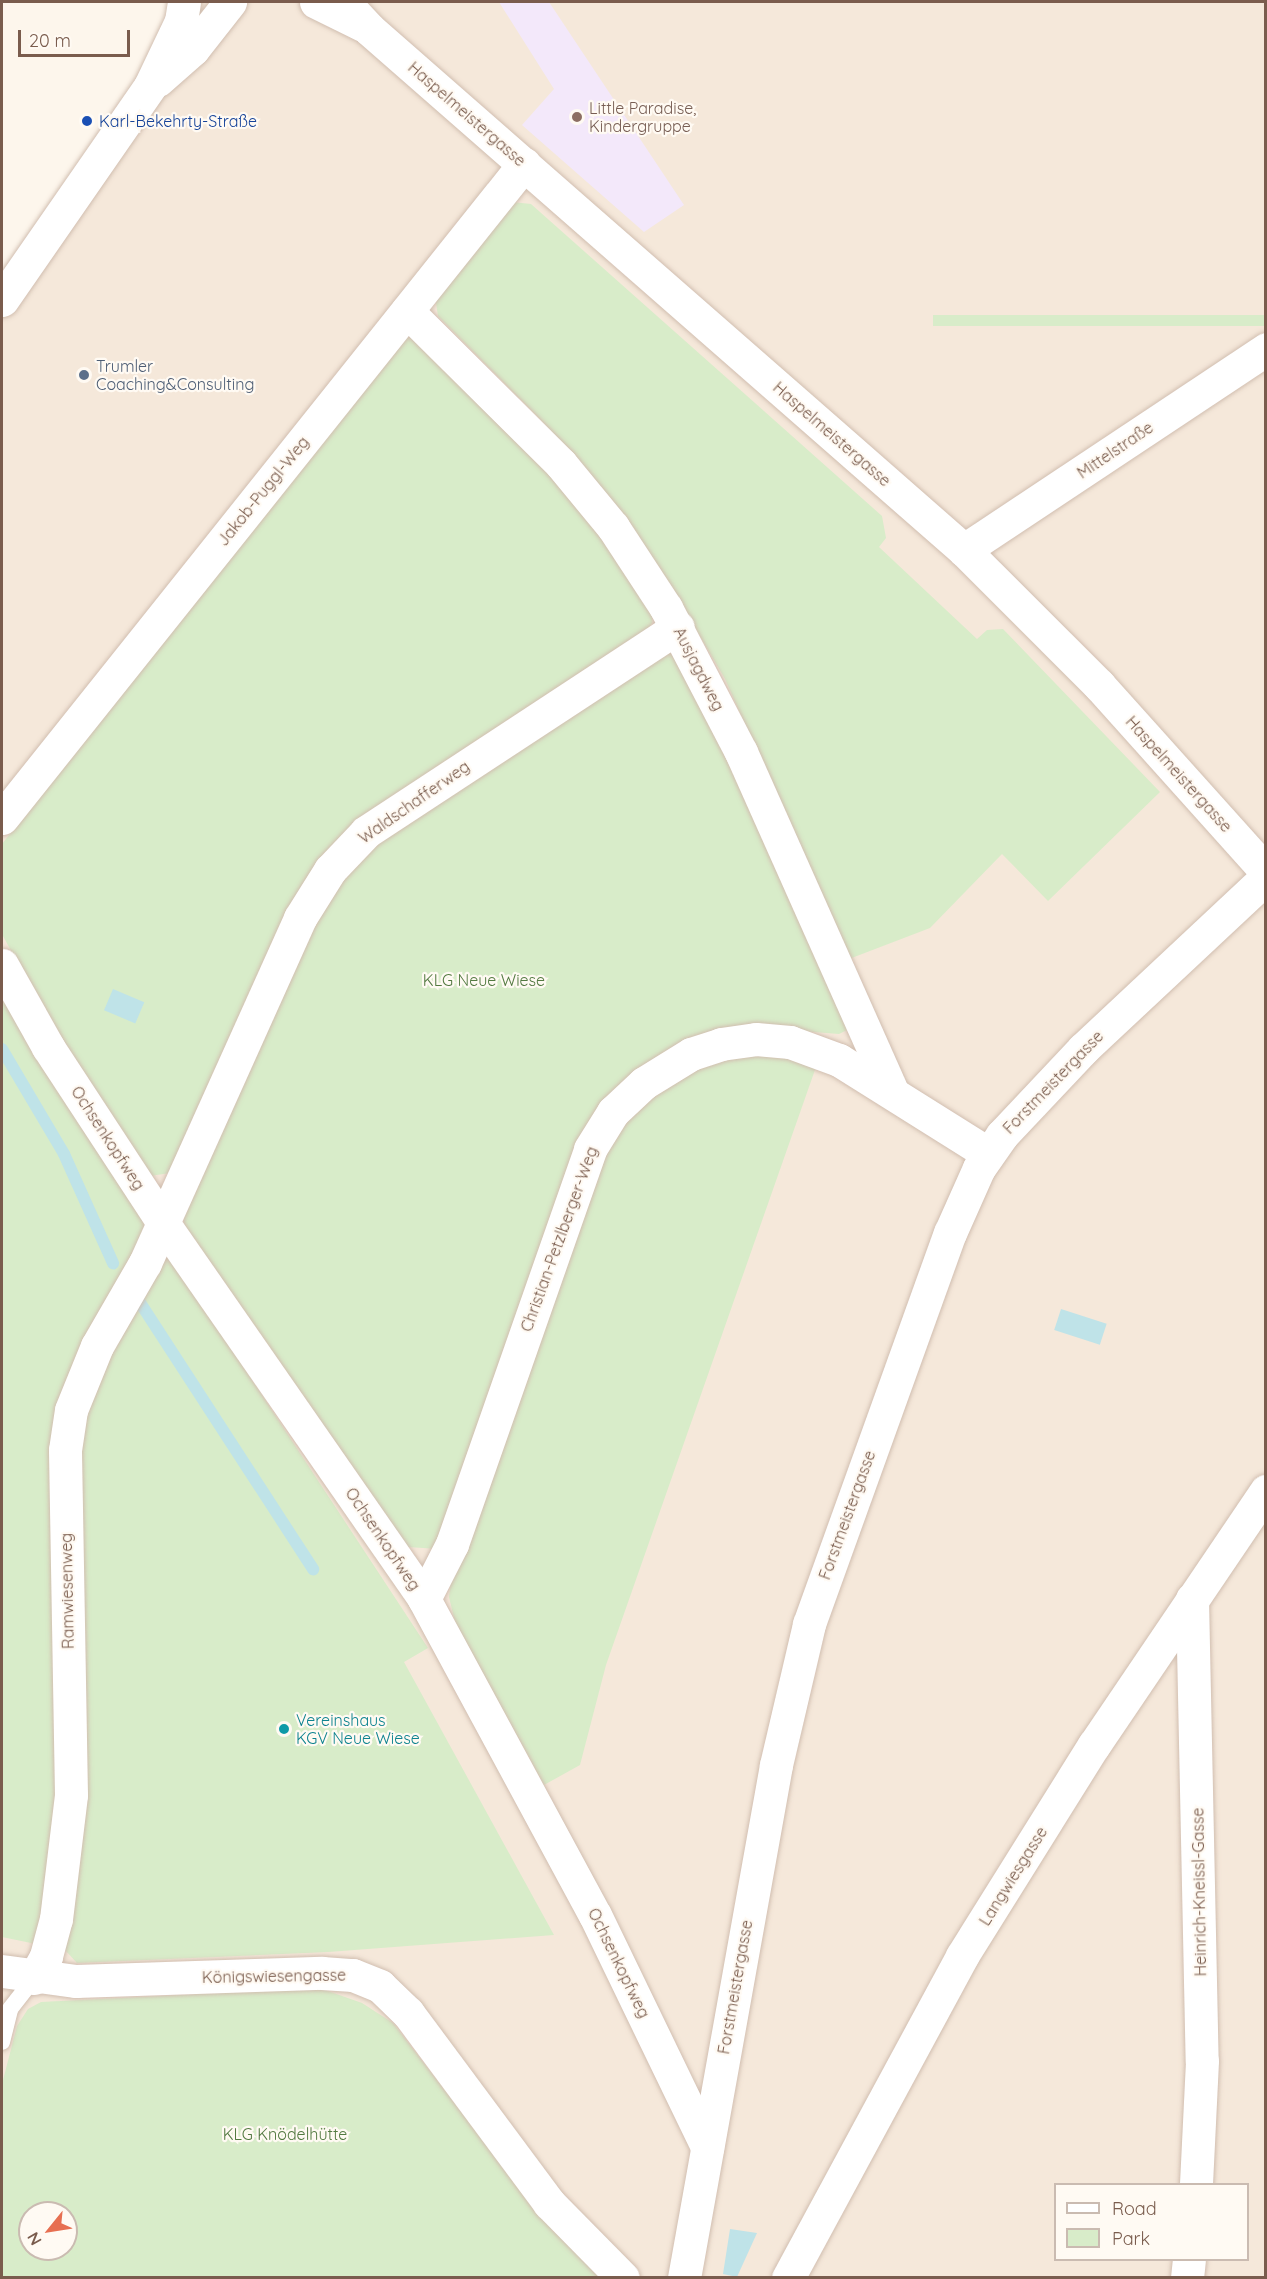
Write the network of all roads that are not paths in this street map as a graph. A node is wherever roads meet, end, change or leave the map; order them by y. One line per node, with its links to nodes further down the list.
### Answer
1 (184, 2): 6 (street)
2 (230, 2): 6 (street)
3 (316, 2): 5 (street, Haspelmeistergasse)
4 (344, 2): 5 (street, Haspelmeistergasse)
5 (369, 29): 7 (street, Haspelmeistergasse)
6 (150, 86): 8 (street)
7 (524, 164): 9 (street, Jakob-Puggl-Weg); 11 (street, Haspelmeistergasse)
8 (2, 300)
9 (407, 311): 12 (street, Ausjagdweg); 13 (street, Jakob-Puggl-Weg)
10 (1266, 349): 11 (street, Mittelstraße)
11 (964, 550): 14 (street, Haspelmeistergasse)
12 (678, 627): 17 (street, Ausjagdweg); 19 (street, Waldschafferweg)
13 (2, 818)
14 (1266, 870)
15 (1266, 878): 18 (street, Forstmeistergasse)
16 (2, 965): 19 (street, Ochsenkopfweg)
17 (892, 1091): 18 (street, Christian-Petzlberger-Weg); 21 (street, Christian-Petzlberger-Weg)
18 (987, 1153): 26 (street, Forstmeistergasse)
19 (161, 1220): 21 (street, Ochsenkopfweg); 24 (street, Ramwiesenweg)
20 (1266, 1491): 22 (street, Langwiesgasse)
21 (424, 1599): 26 (street, Ochsenkopfweg)
22 (1192, 1599): 27 (street, Heinrich-Kneissl-Gasse); 31 (street, Langwiesgasse)
23 (2, 1971): 24 (street, Königswiesengasse)
24 (34, 1978): 25 (lane); 29 (street, Königswiesengasse)
25 (2, 2042)
26 (707, 2147): 30 (street, Forstmeistergasse)
27 (1196, 2183)
28 (1189, 2261): 32 (street)
29 (623, 2277)
30 (684, 2277)
31 (788, 2277)
32 (1186, 2277)

